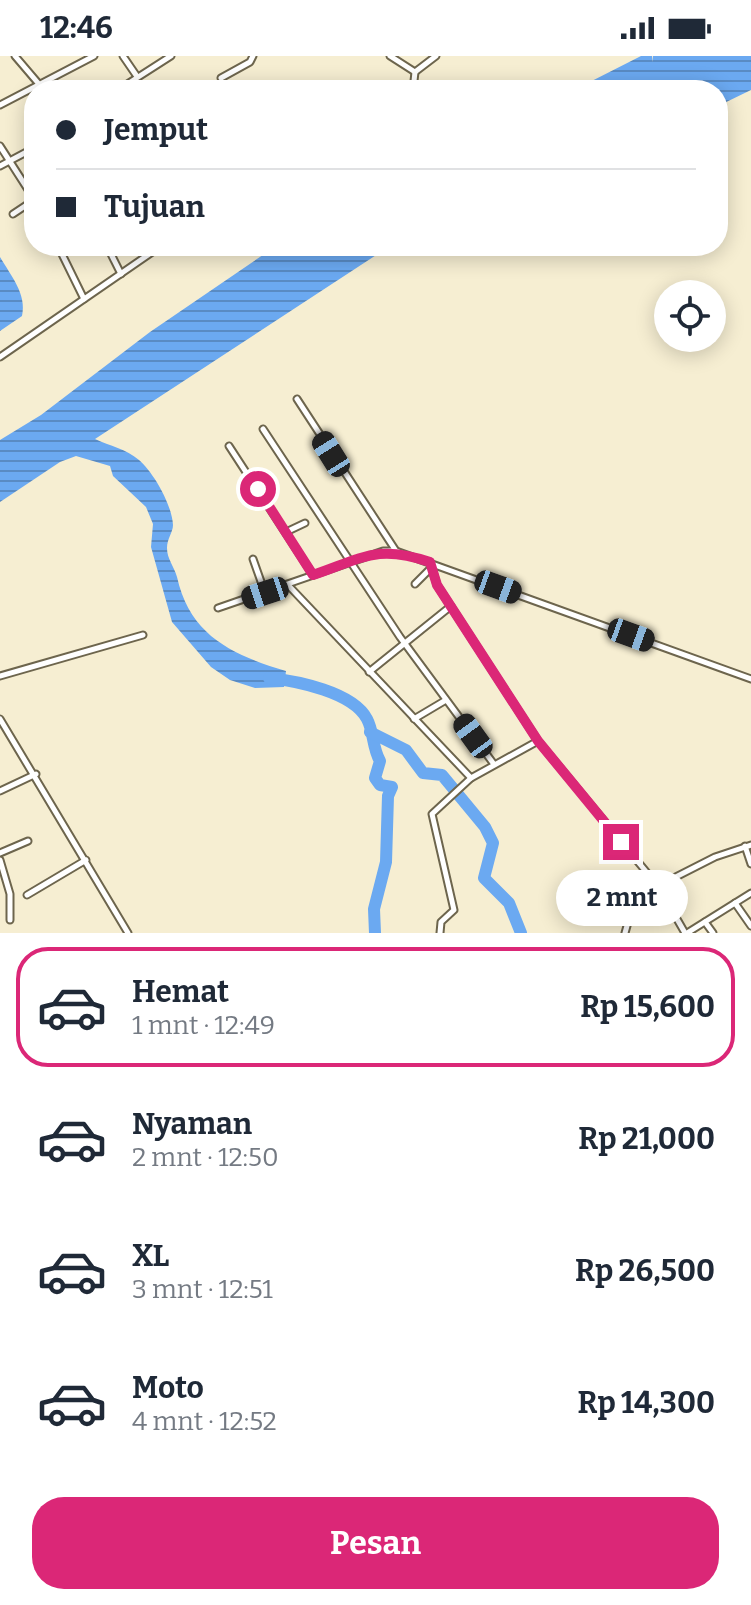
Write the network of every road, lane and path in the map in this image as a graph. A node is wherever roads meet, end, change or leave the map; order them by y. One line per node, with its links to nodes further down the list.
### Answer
1 (15, 56): 12 (street)
2 (94, 56): 8 (street)
3 (123, 56): 10 (street)
4 (171, 56): 10 (street)
5 (253, 56): 11 (street)
6 (390, 56): 9 (street)
7 (436, 56): 9 (street)
8 (83, 58): 13 (street)
9 (415, 72): 15 (street)
10 (136, 75): 14 (street)
11 (221, 78)
12 (36, 80)
13 (46, 80)
14 (130, 80)
15 (414, 80)
16 (24, 92): 17 (street)
17 (0, 105)
18 (0, 146): 20 (street)
19 (24, 153): 20 (street)
20 (12, 160): 21 (street); 22 (street)
21 (0, 166)
22 (24, 177)
23 (24, 207): 24 (street)
24 (13, 214)
25 (63, 256): 29 (street)
26 (112, 256): 28 (street)
27 (147, 256): 28 (street)
28 (121, 274): 29 (street)
29 (84, 299): 30 (street)
30 (0, 357)
31 (297, 399): 36 (street)
32 (263, 429): 38 (street)
33 (229, 446): 35 (street)
34 (305, 523): 35 (street)
35 (286, 532): 40 (street)
36 (396, 551): 38 (street); 39 (street)
37 (253, 559): 43 (street)
38 (350, 563): 40 (street); 47 (street)
39 (430, 565): 41 (street); 44 (street); 50 (street)
40 (313, 575): 42 (street)
41 (415, 584)
42 (288, 585): 43 (street); 48 (street)
43 (265, 593): 45 (street)
44 (451, 606): 47 (street); 54 (street)
45 (218, 608)
46 (143, 635): 49 (street)
47 (403, 642): 48 (street); 51 (street)
48 (369, 672): 53 (street)
49 (0, 676)
50 (751, 679)
51 (446, 700): 53 (street); 55 (street)
52 (0, 719): 56 (street)
53 (414, 719): 57 (street)
54 (538, 741): 55 (street); 65 (street)
55 (493, 763): 57 (street)
56 (36, 774): 58 (street); 63 (street)
57 (471, 778): 73 (street)
58 (0, 791)
59 (28, 841): 61 (street)
60 (747, 847): 64 (street); 65 (street)
61 (0, 853)
62 (0, 860): 69 (street)
63 (86, 860): 67 (street); 72 (street)
64 (751, 864)
65 (659, 887): 74 (street); 75 (street)
66 (751, 893): 68 (street)
67 (27, 895)
68 (735, 903): 70 (street); 71 (street)
69 (10, 920)
70 (705, 922): 75 (street); 76 (street)
71 (751, 926)
72 (128, 933)
73 (440, 933)
74 (625, 933)
75 (686, 933)
76 (713, 933)

